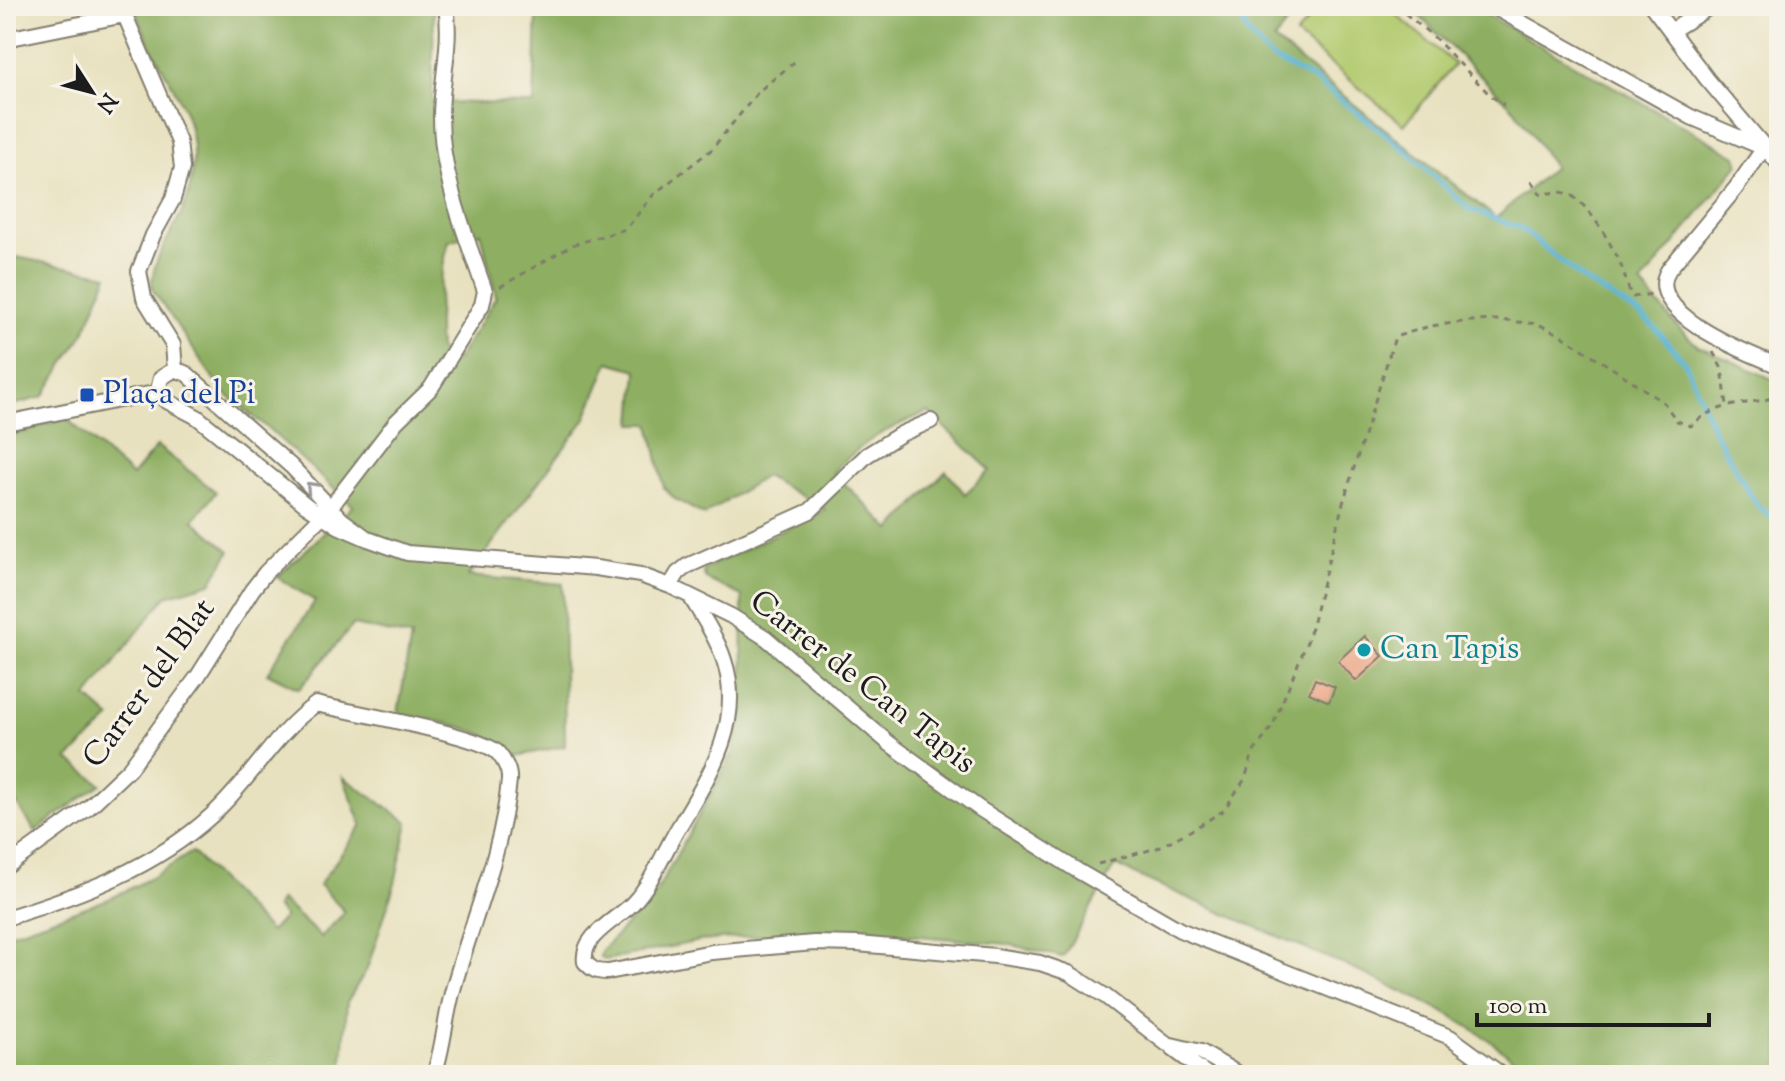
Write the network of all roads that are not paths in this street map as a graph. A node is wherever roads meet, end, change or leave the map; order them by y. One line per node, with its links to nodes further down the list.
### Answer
1 (446, 6): 16 (street, Carrer del Blat)
2 (1492, 6): 8 (street)
3 (1652, 6): 6 (street)
4 (1711, 6): 6 (street)
5 (123, 11): 7 (street); 11 (street)
6 (1671, 31): 8 (street)
7 (6, 39)
8 (1764, 148): 9 (street); 10 (street)
9 (1779, 164)
10 (1779, 366)
11 (175, 369): 12 (street); 13 (street)
12 (191, 379): 13 (street); 16 (street, one-way to 12)
13 (167, 399): 15 (street); 16 (street, Carrer de Can Tapis)
14 (931, 421): 17 (street)
15 (6, 423)
16 (326, 512): 17 (street, Carrer de Can Tapis); 19 (street, Carrer del Blat)
17 (670, 586): 18 (street, Carrer de Can Tapis)
18 (689, 595): 21 (street); 25 (street, Carrer de Can Tapis)
19 (6, 867)
20 (6, 918): 22 (street)
21 (1167, 1044): 23 (street); 24 (street)
22 (434, 1075)
23 (1208, 1075)
24 (1240, 1075)
25 (1502, 1075)

